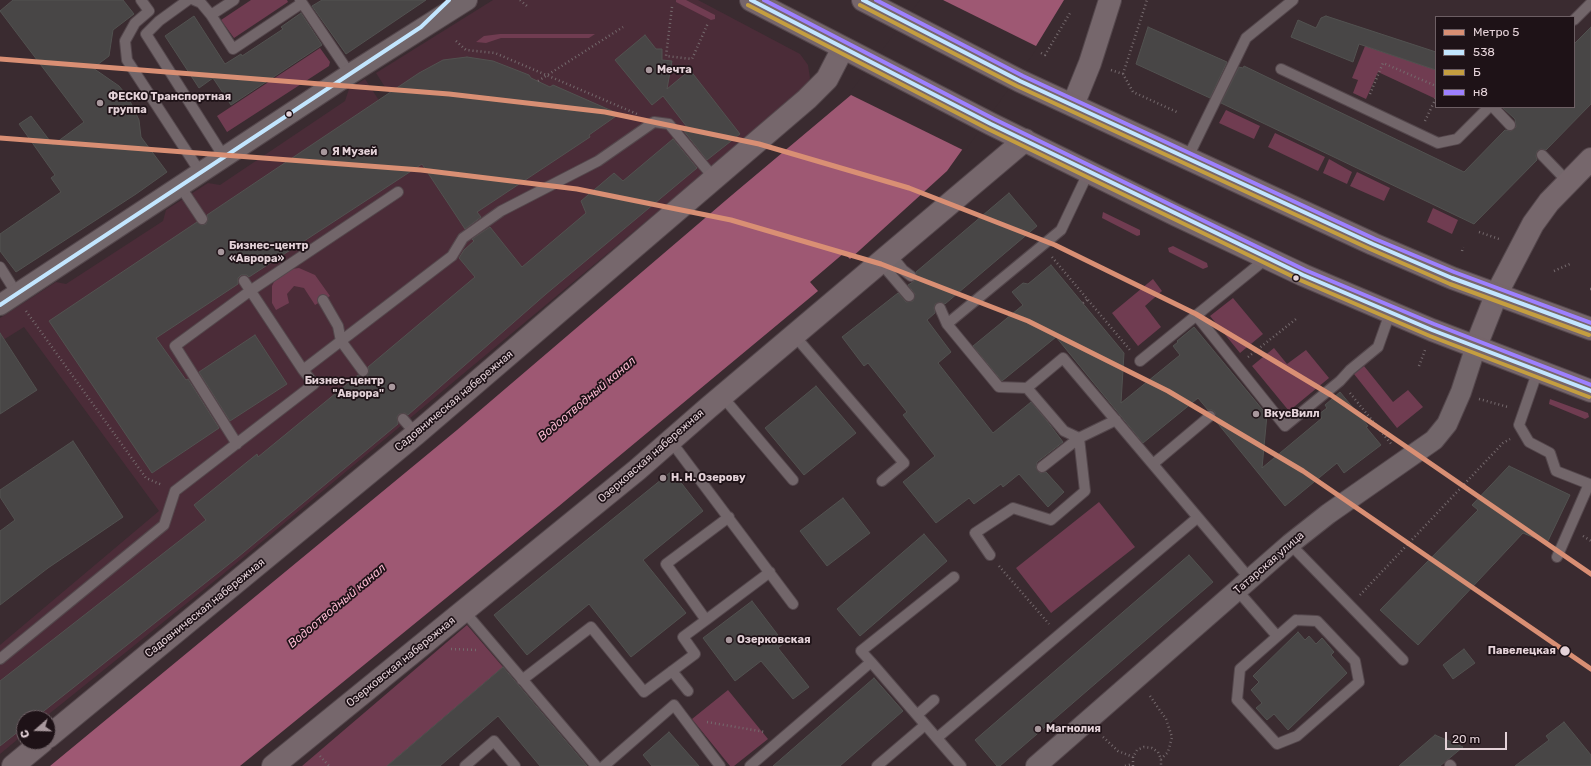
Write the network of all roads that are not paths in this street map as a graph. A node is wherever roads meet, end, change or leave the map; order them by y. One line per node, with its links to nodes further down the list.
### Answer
1 (141, 0): 29 (lane)
2 (188, 0): 25 (lane)
3 (194, 0): 13 (lane)
4 (234, 0): 13 (lane)
5 (448, 0): 15 (street)
6 (466, 0): 15 (street)
7 (751, 0): 16 (main road)
8 (863, 0): 19 (main road)
9 (1110, 0): 19 (street)
10 (1293, 0): 26 (lane)
11 (301, 2): 13 (lane); 18 (lane)
12 (1591, 3): 14 (lane)
13 (211, 15)
14 (1575, 19)
15 (421, 28): 18 (street)
16 (843, 48): 23 (main road); 30 (street, Садовническая набережная)
17 (1281, 69): 20 (lane)
18 (350, 74): 25 (street)
19 (1073, 105): 26 (main road)
20 (1488, 108)
21 (1493, 108): 22 (lane)
22 (1510, 124)
23 (1025, 140): 28 (main road); 35 (street, Озерковская набережная)
24 (1542, 155): 31 (lane)
25 (224, 157): 29 (street)
26 (1188, 157): 41 (main road)
27 (1591, 159): 31 (street)
28 (1089, 171): 36 (main road); 48 (lane)
29 (200, 172): 32 (street)
30 (714, 178): 51 (lane); 90 (street, Садовническая набережная)
31 (1568, 182): 41 (street)
32 (180, 186): 34 (lane); 43 (street)
33 (398, 192): 40 (lane)
34 (202, 219)
35 (885, 258): 38 (lane); 42 (lane); 50 (street, Озерковская набережная)
36 (1267, 258): 46 (main road); 47 (lane)
37 (0, 267): 43 (lane)
38 (911, 276)
39 (244, 281): 40 (lane)
40 (250, 291): 54 (lane); 64 (lane)
41 (1497, 293): 49 (main road); 52 (street)
42 (909, 296)
43 (11, 298)
44 (323, 300): 51 (lane)
45 (940, 308): 48 (lane)
46 (1390, 313): 47 (lane); 52 (main road)
47 (1196, 315): 53 (lane)
48 (947, 324): 57 (lane)
49 (1591, 329)
50 (794, 334): 59 (street, Озерковская набережная); 68 (lane)
51 (341, 341): 54 (lane); 56 (lane)
52 (1476, 346): 55 (main road); 71 (street, Татарская улица)
53 (1140, 361)
54 (304, 370): 64 (lane)
55 (1538, 370): 58 (main road); 73 (lane)
56 (363, 371)
57 (1027, 388): 61 (lane); 62 (lane)
58 (1591, 391)
59 (722, 396): 63 (street, Озерковская набережная); 67 (lane)
60 (1210, 416): 65 (lane)
61 (1116, 420): 62 (lane); 65 (lane)
62 (1080, 438): 66 (lane); 72 (lane)
63 (670, 440): 69 (lane); 78 (street, Озерковская набережная)
64 (237, 444): 81 (lane)
65 (1152, 464): 70 (lane)
66 (1042, 467)
67 (793, 480)
68 (882, 481)
69 (729, 517): 74 (lane); 79 (lane)
70 (1197, 518): 76 (lane); 91 (lane)
71 (1290, 544): 76 (street, Татарская улица); 82 (lane)
72 (990, 555)
73 (1557, 557)
74 (770, 572): 77 (lane); 79 (lane)
75 (954, 577): 83 (lane)
76 (1244, 585): 80 (lane); 103 (street, Татарская улица)
77 (793, 604)
78 (464, 611): 85 (lane); 94 (street, Озерковская набережная)
79 (706, 620): 84 (lane)
80 (1277, 636): 80 (lane)
81 (0, 659)
82 (1403, 660)
83 (871, 662): 88 (lane); 100 (lane)
84 (672, 671): 85 (lane); 86 (lane)
85 (522, 680): 97 (lane)
86 (688, 691)
87 (934, 700): 88 (lane)
88 (917, 715): 89 (lane)
89 (925, 725): 91 (lane); 101 (lane)
90 (56, 730)
91 (937, 738): 102 (lane)
92 (32, 750): 93 (street)
93 (13, 766)
94 (273, 766)
95 (464, 766): 96 (lane)
96 (515, 766)
97 (596, 766)
98 (604, 766): 99 (lane)
99 (720, 766)
100 (750, 766)
101 (877, 766)
102 (961, 766)
103 (1036, 766)

